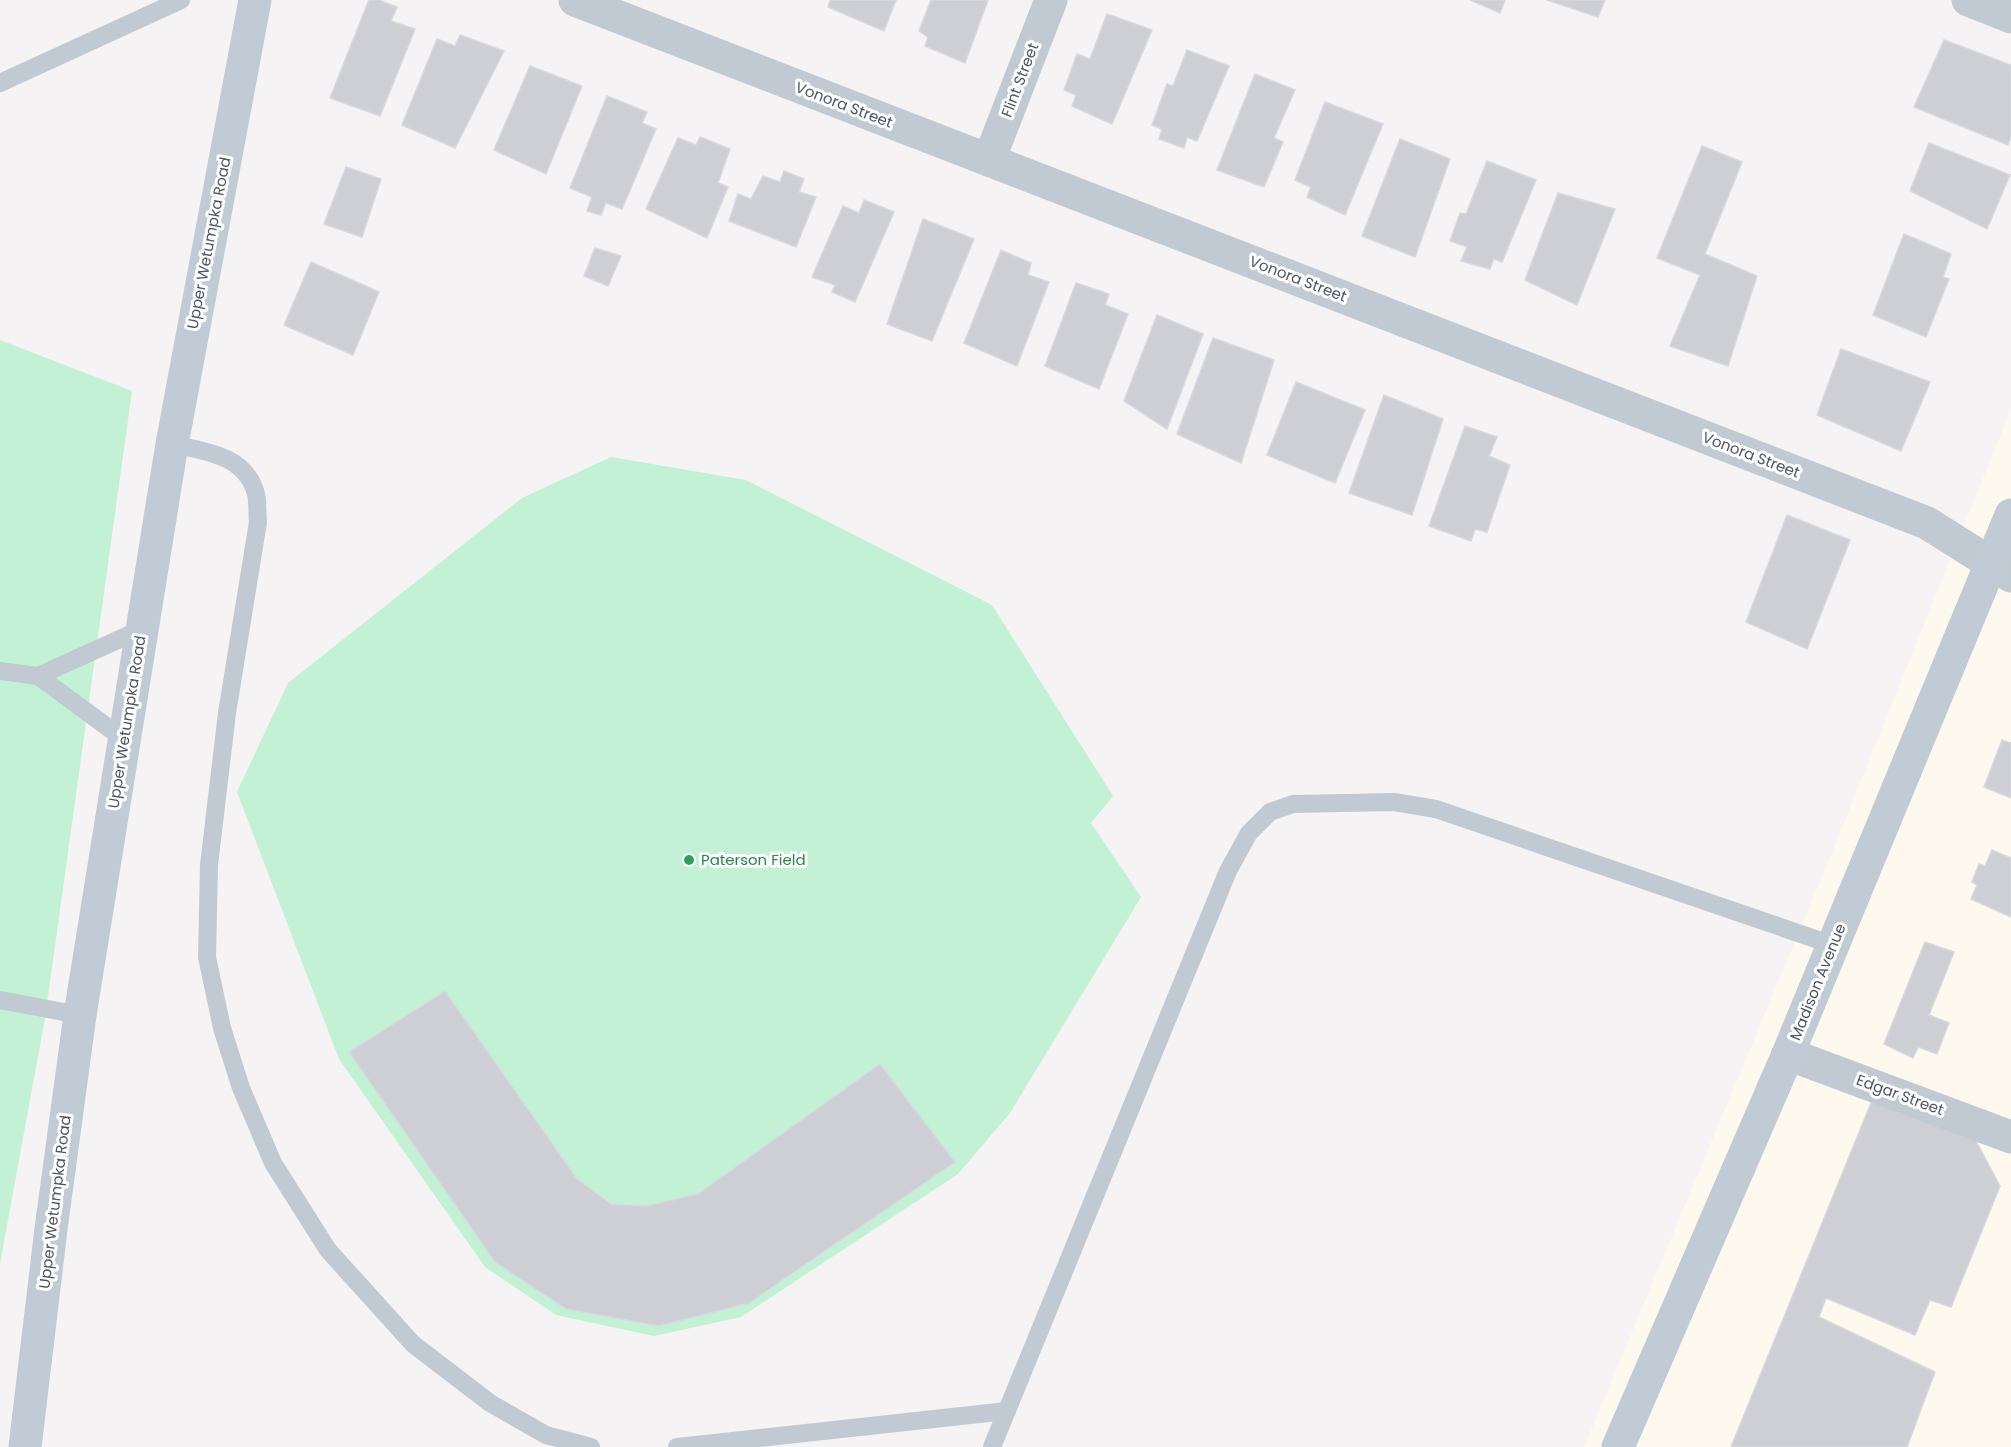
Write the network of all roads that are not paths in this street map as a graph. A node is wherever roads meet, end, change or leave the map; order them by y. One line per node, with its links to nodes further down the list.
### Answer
1 (181, 0): 7 (lane)
2 (255, 0): 9 (main road, Upper Wetumpka Road)
3 (575, 0): 8 (street, Vonora Street)
4 (1051, 0): 8 (street, Flint Street)
5 (1968, 0): 6 (street)
6 (2011, 17)
7 (0, 83)
8 (989, 160): 11 (street, Vonora Street)
9 (172, 444): 12 (main road, Upper Wetumpka Road); 23 (lane)
10 (2011, 515): 11 (main road, Madison Avenue)
11 (2001, 570): 16 (main road, Madison Avenue)
12 (142, 629): 14 (lane); 15 (main road, Upper Wetumpka Road)
13 (0, 671): 14 (lane)
14 (38, 676): 15 (lane)
15 (125, 740): 18 (main road, Upper Wetumpka Road)
16 (1833, 945): 19 (main road, Madison Avenue); 21 (lane)
17 (0, 1000): 18 (lane)
18 (80, 1015): 22 (main road, Upper Wetumpka Road)
19 (1788, 1054): 20 (street, Edgar Street); 26 (main road, Madison Avenue)
20 (2011, 1137)
21 (1007, 1411): 24 (lane); 25 (lane)
22 (25, 1447)
23 (591, 1447)
24 (677, 1447)
25 (992, 1447)
26 (1618, 1447)

